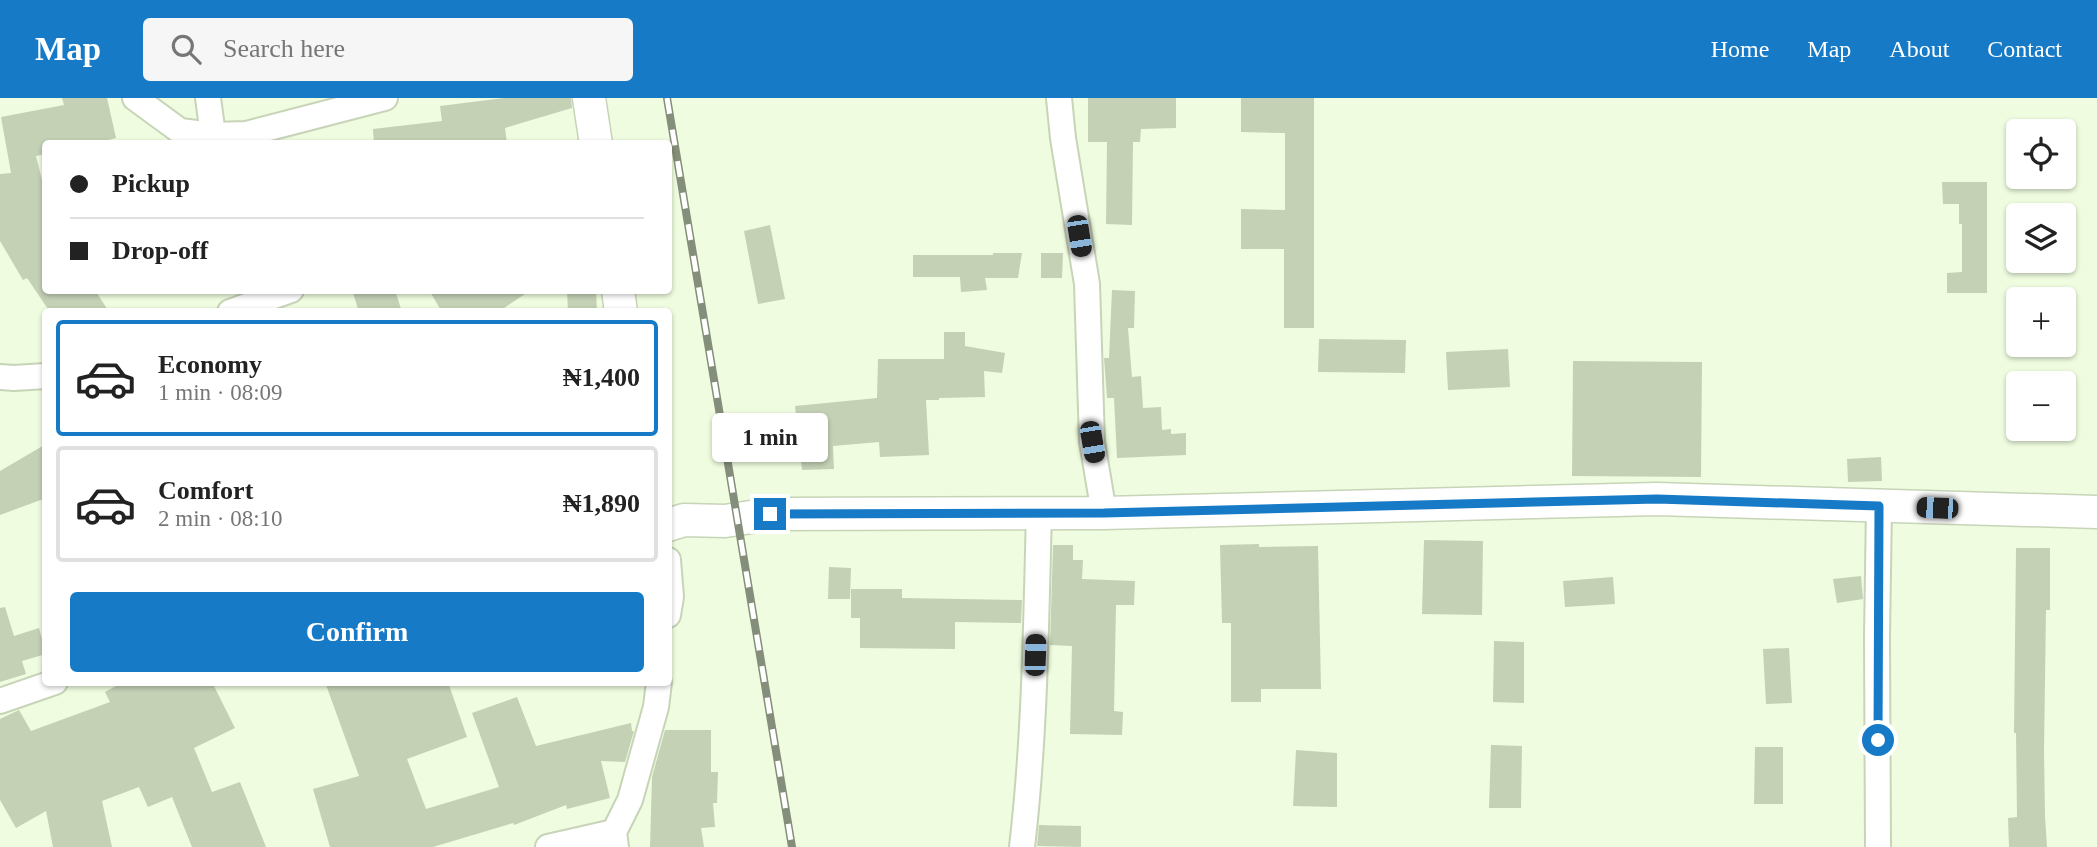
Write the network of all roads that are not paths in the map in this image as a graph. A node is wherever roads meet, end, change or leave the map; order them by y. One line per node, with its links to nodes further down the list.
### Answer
1 (135, 98): 6 (street)
2 (208, 98): 6 (street)
3 (385, 98): 6 (street)
4 (589, 98): 7 (street)
5 (1059, 98): 15 (street)
6 (213, 135)
7 (595, 140)
8 (280, 294): 9 (street)
9 (241, 308)
10 (42, 376): 11 (street)
11 (0, 377)
12 (1879, 506): 14 (street); 15 (street); 23 (street)
13 (1039, 512): 15 (street); 16 (street); 22 (street)
14 (2097, 512)
15 (1104, 513)
16 (672, 523)
17 (43, 686): 19 (street)
18 (659, 686): 20 (street)
19 (0, 701)
20 (615, 839): 21 (street)
21 (548, 847)
22 (1022, 847)
23 (1878, 847)

